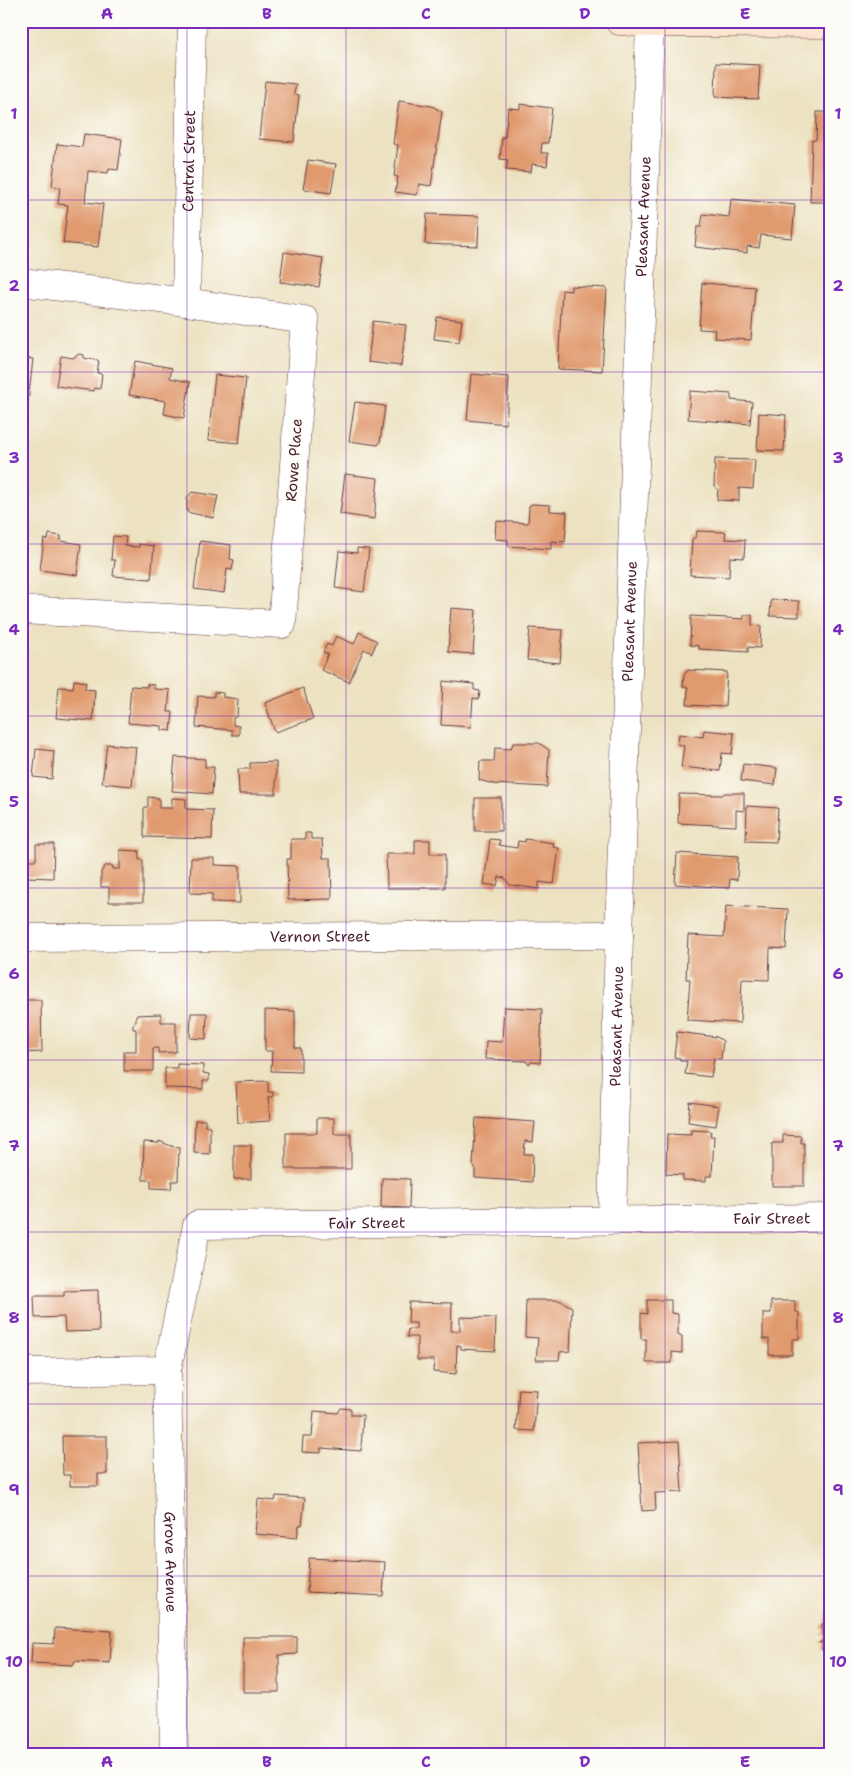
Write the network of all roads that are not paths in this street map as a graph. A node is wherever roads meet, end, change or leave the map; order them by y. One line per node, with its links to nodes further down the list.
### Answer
1 (192, 21): 6 (street, Central Street)
2 (619, 21): 3 (main road)
3 (650, 23): 4 (main road); 8 (street, Pleasant Avenue)
4 (831, 24)
5 (21, 282): 6 (street, Rowe Place)
6 (186, 302): 7 (street, Rowe Place)
7 (21, 610)
8 (619, 935): 9 (street, Vernon Street); 11 (street, Pleasant Avenue)
9 (21, 938)
10 (831, 1218): 11 (street, Fair Street)
11 (612, 1220): 12 (street, Fair Street)
12 (167, 1370): 13 (street); 14 (street, Grove Avenue)
13 (21, 1372)
14 (174, 1754)

